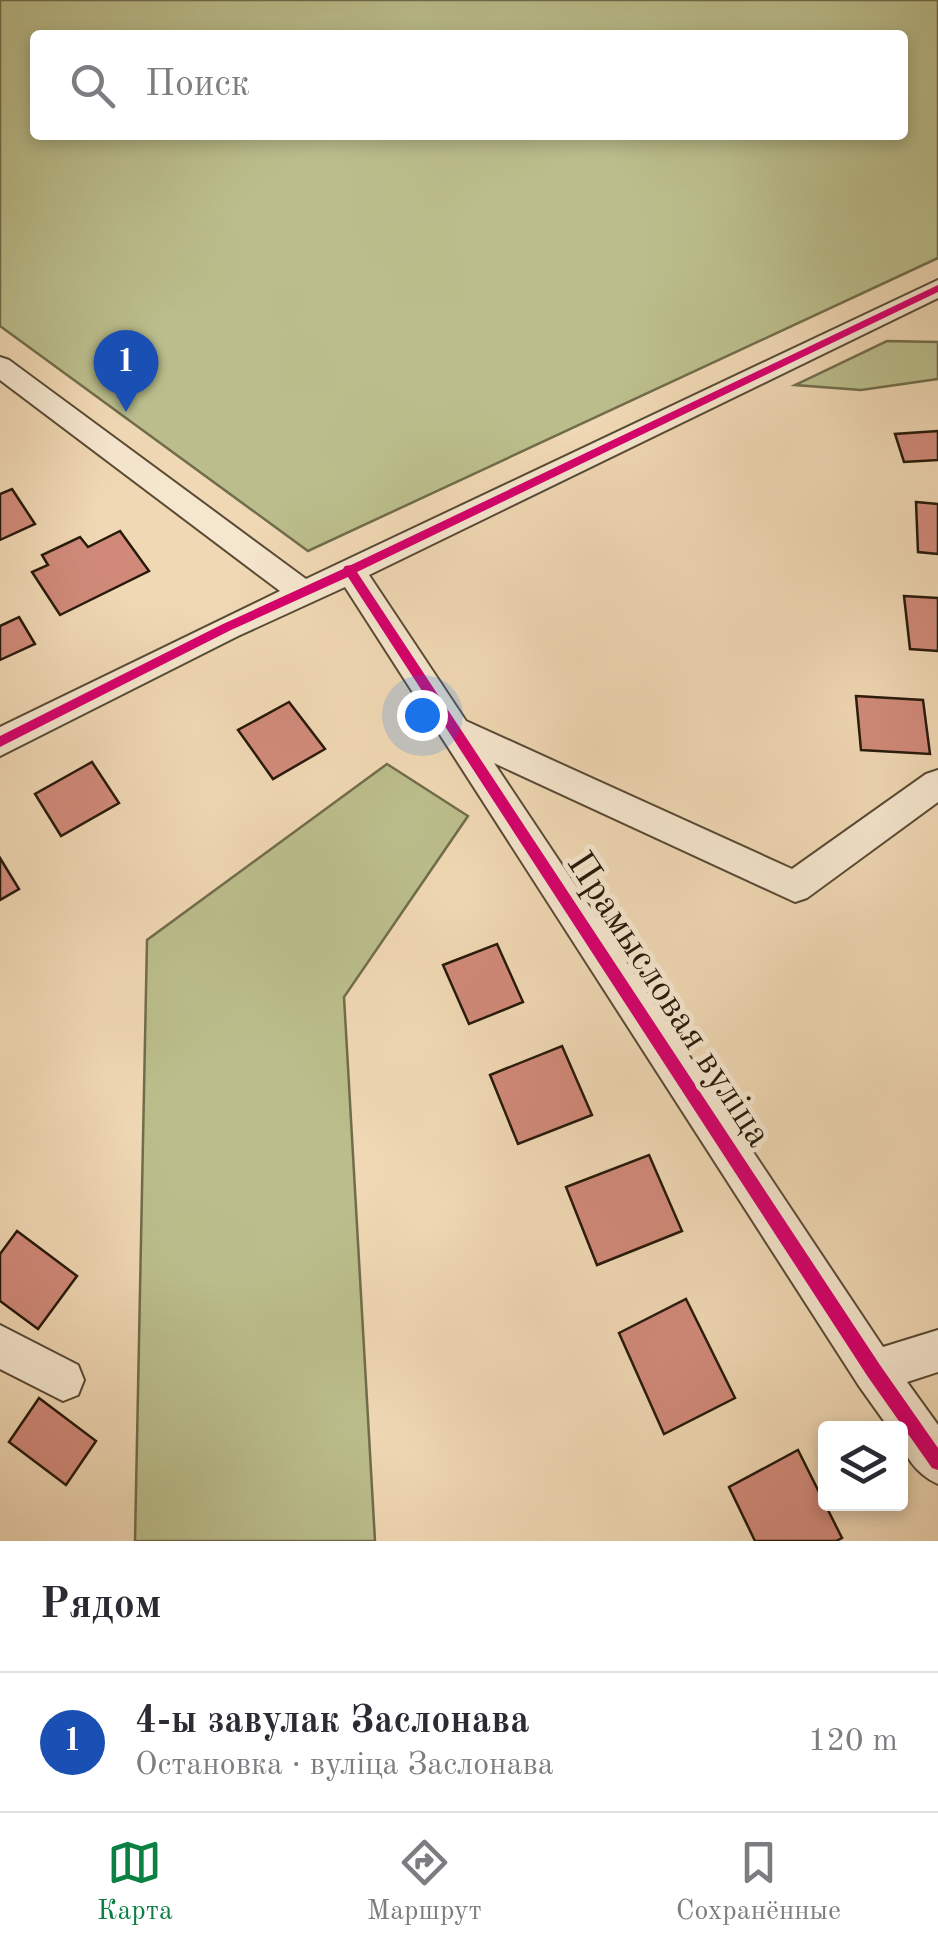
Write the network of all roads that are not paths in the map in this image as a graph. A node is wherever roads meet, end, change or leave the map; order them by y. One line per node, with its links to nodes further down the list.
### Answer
1 (938, 288): 3 (street)
2 (3, 372): 4 (street)
3 (350, 570): 4 (street); 5 (street, Прамысловая вуліца)
4 (304, 593): 6 (street)
5 (457, 731): 7 (street); 10 (street, Прамысловая вуліца)
6 (0, 742)
7 (938, 784)
8 (0, 1346): 11 (street)
9 (938, 1351): 10 (street)
10 (874, 1371): 12 (street, Прамысловая вуліца)
11 (63, 1380)
12 (938, 1462)

